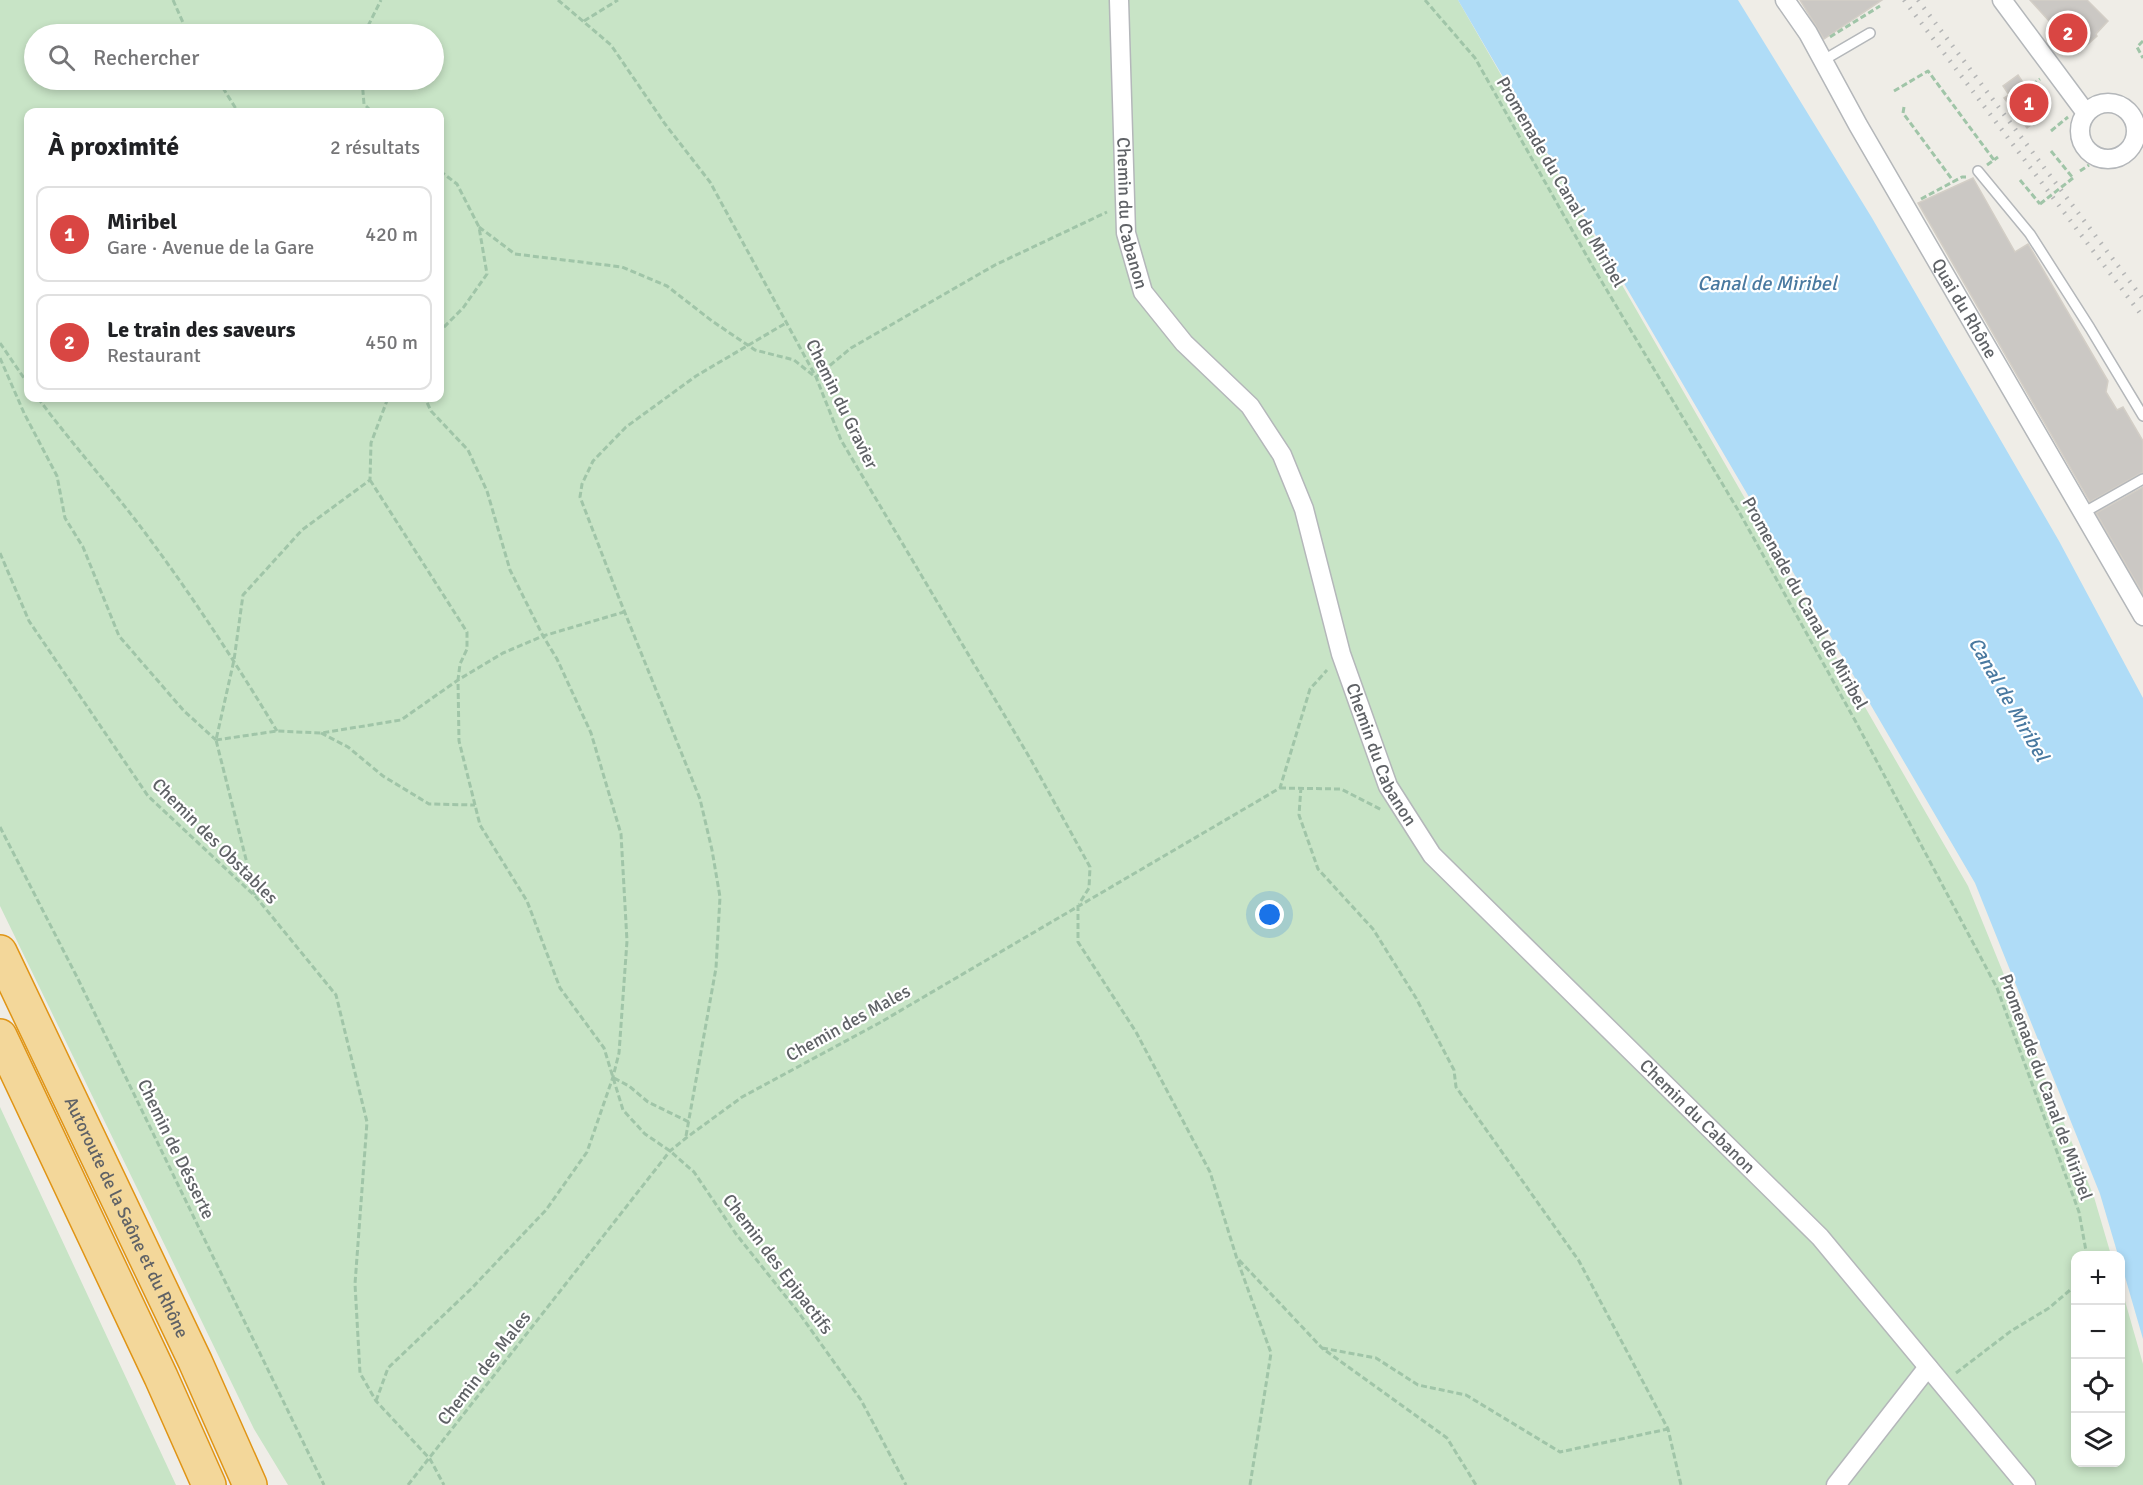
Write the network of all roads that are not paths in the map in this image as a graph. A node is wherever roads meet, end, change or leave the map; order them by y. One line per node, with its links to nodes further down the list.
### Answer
1 (1119, 0): 15 (street, Chemin du Cabanon)
2 (1785, 0): 5 (street, Quai du Rhône)
3 (2002, 0): 6 (street)
4 (1870, 33): 5 (lane)
5 (1822, 61): 11 (street, Quai du Rhône)
6 (2079, 113): 7 (street); 7 (street)
7 (2138, 149)
8 (1982, 168): 9 (lane)
9 (2143, 416)
10 (2143, 479): 11 (lane)
11 (2083, 513): 12 (street, Quai du Rhône)
12 (2143, 615)
13 (0, 952): 17 (highway, Autoroute de la Saône et du Rhône)
14 (0, 1036): 16 (highway, Autoroute de la Saône et du Rhône)
15 (1928, 1367): 18 (street); 19 (street, Chemin du Cabanon)
16 (209, 1485)
17 (250, 1485)
18 (1836, 1485)
19 (2026, 1485)

